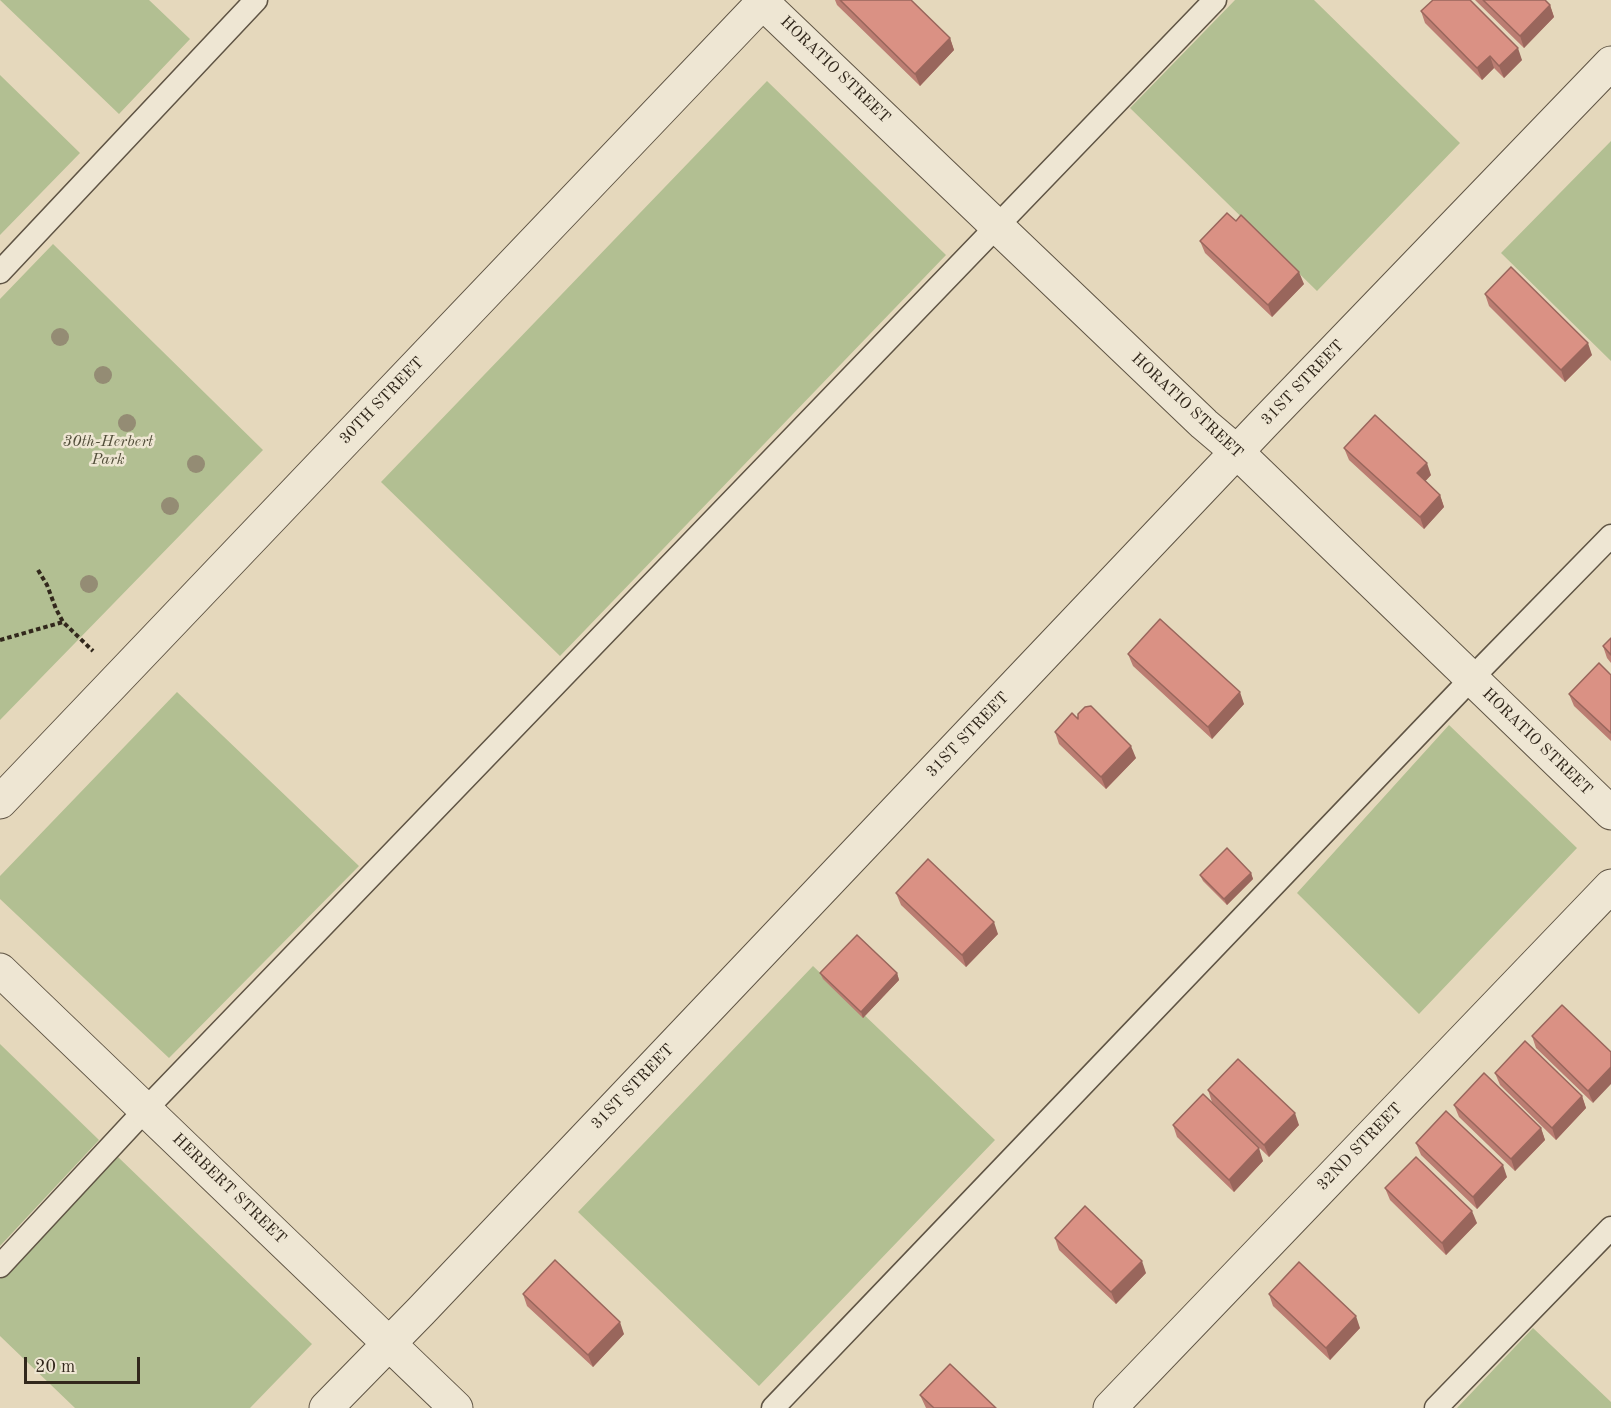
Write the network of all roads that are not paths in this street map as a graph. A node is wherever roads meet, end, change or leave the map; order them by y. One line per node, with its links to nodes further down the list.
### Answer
1 (256, 0): 6 (lane)
2 (1215, 0): 5 (lane)
3 (763, 1): 5 (street, HORATIO STREET); 10 (street, 30TH STREET)
4 (1611, 63): 7 (street, 31ST STREET)
5 (997, 225): 7 (street, HORATIO STREET); 14 (lane)
6 (0, 272)
7 (1237, 452): 9 (street, HORATIO STREET); 17 (street, 31ST STREET)
8 (1611, 536): 9 (lane)
9 (1471, 679): 11 (street, HORATIO STREET); 20 (lane)
10 (0, 802)
11 (1611, 813)
12 (1611, 886): 21 (street, 32ND STREET)
13 (0, 970): 14 (street, HERBERT STREET)
14 (146, 1109): 16 (lane); 17 (street, HERBERT STREET)
15 (1611, 1228): 22 (lane)
16 (0, 1266)
17 (389, 1344): 18 (street, 31ST STREET); 19 (street, HERBERT STREET)
18 (326, 1408)
19 (456, 1408)
20 (773, 1408)
21 (1110, 1408)
22 (1436, 1408)

